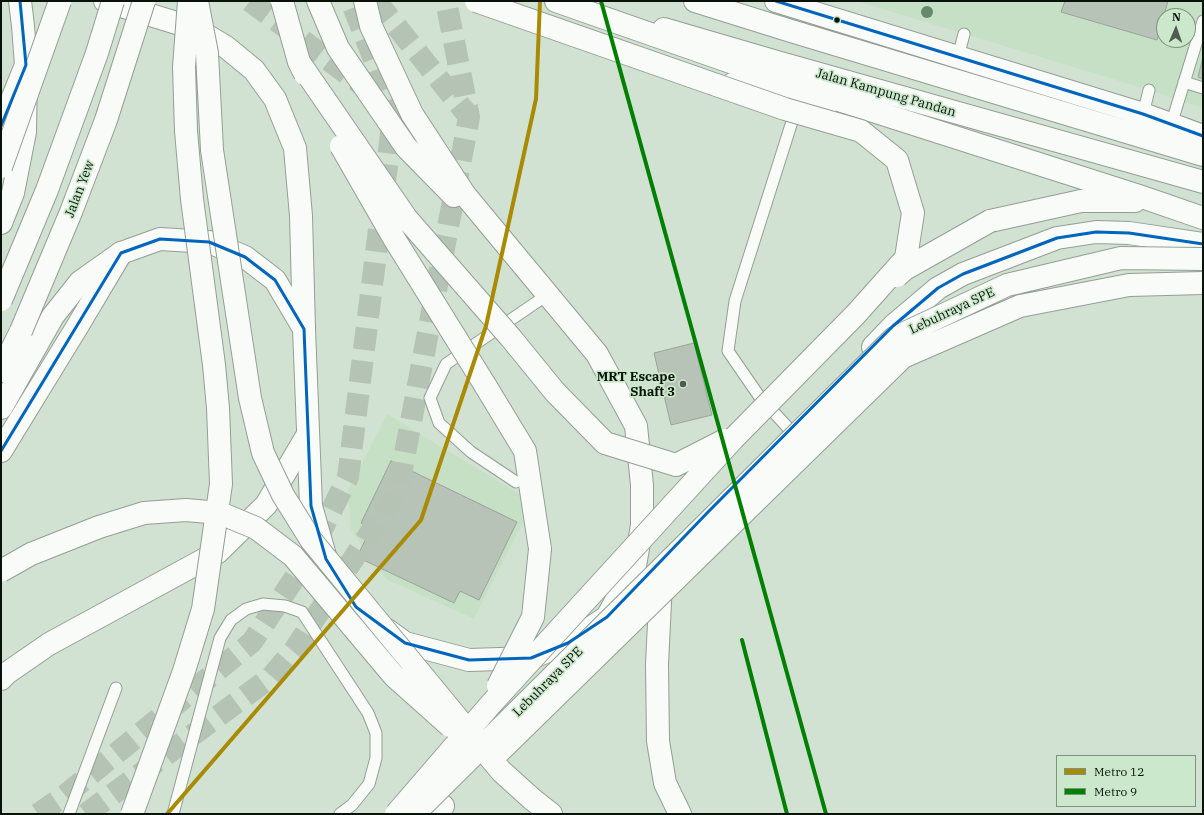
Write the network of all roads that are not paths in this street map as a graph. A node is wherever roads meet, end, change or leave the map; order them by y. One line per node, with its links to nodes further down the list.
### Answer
1 (20, 1): 21 (main road)
2 (60, 1): 32 (main road, bridge)
3 (105, 1): 43 (main road)
4 (113, 1): 42 (main road, bridge)
5 (144, 1): 44 (main road, Jalan Yew, bridge)
6 (189, 1): 58 (main road, bridge)
7 (197, 1): 55 (main road, bridge)
8 (282, 1): 20 (main road, bridge)
9 (318, 1): 41 (main road)
10 (365, 1): 41 (main road)
11 (476, 1): 61 (main road, bridge)
12 (556, 1): 35 (main road)
13 (570, 1): 33 (main road, Jalan Kampung Pandan)
14 (695, 1): 31 (main road)
15 (776, 1): 19 (main road)
16 (519, 18): 25 (lane)
17 (1203, 21): 22 (lane)
18 (964, 34): 19 (lane)
19 (958, 57): 26 (main road)
20 (299, 62): 34 (main road, bridge); 56 (main road, bridge)
21 (26, 66): 28 (main road); 36 (main road)
22 (1184, 82): 23 (lane); 27 (lane)
23 (1203, 88)
24 (1149, 90): 26 (lane)
25 (800, 99): 30 (lane); 46 (lane)
26 (1143, 114): 27 (main road)
27 (1172, 125): 29 (main road)
28 (1, 126)
29 (1203, 136)
30 (970, 147)
31 (1203, 155)
32 (1, 168)
33 (1203, 182)
34 (1203, 209)
35 (1203, 218)
36 (1, 223)
37 (1203, 244): 46 (main road)
38 (121, 253): 43 (main road); 45 (main road); 48 (main road)
39 (1203, 259): 56 (main road, Lebuhraya SPE, bridge)
40 (1203, 283): 56 (main road, Lebuhraya SPE, bridge)
41 (541, 287): 49 (lane); 52 (main road)
42 (1, 300)
43 (304, 328): 47 (main road)
44 (1, 370)
45 (1, 408)
46 (790, 430): 50 (main road)
47 (308, 434): 52 (main road); 53 (main road)
48 (1, 451)
49 (516, 482)
50 (661, 560): 52 (main road); 64 (main road)
51 (1, 571): 55 (main road, bridge)
52 (607, 617): 56 (main road)
53 (1, 679)
54 (116, 688): 57 (lane)
55 (505, 775): 63 (main road, bridge)
56 (430, 812)
57 (69, 814)
58 (132, 814)
59 (173, 814): 60 (lane)
60 (340, 814)
61 (396, 814)
62 (533, 814): 63 (main road)
63 (551, 814)
64 (680, 814)

